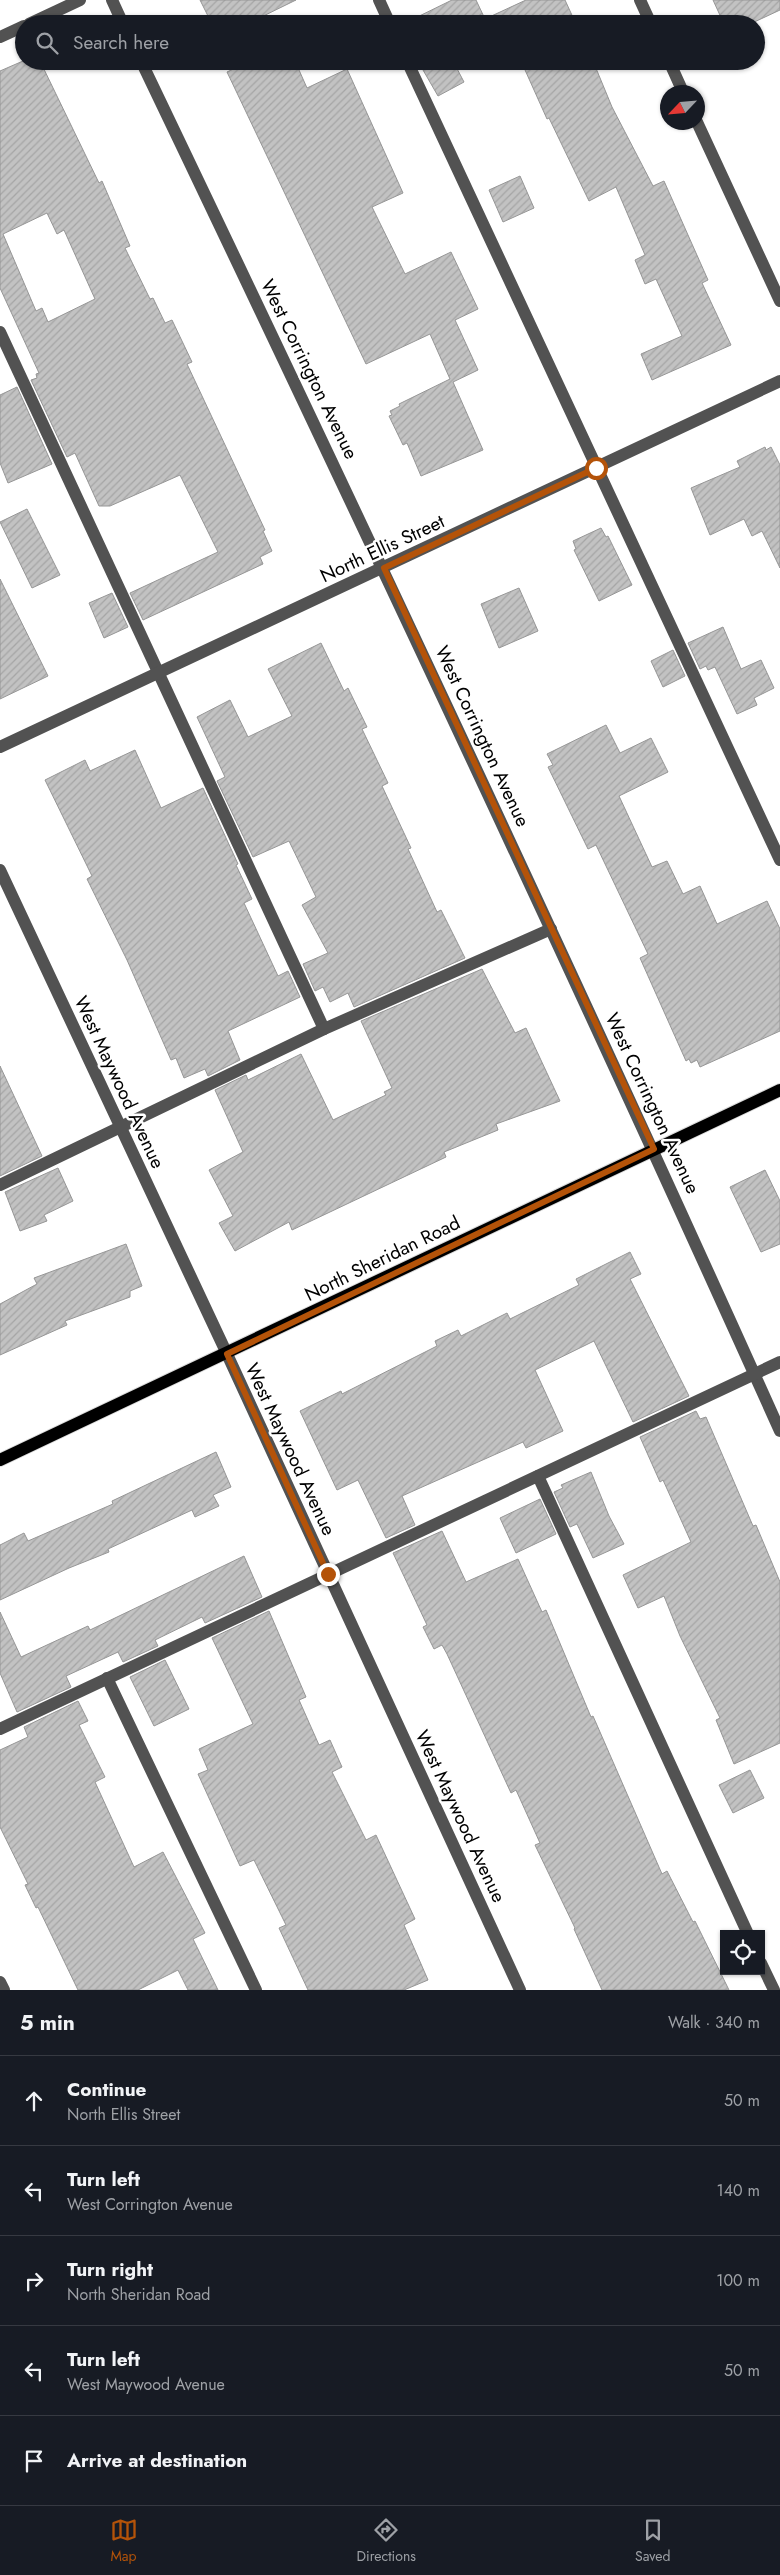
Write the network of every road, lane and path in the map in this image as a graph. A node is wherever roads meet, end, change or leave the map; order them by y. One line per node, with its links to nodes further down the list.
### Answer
1 (80, 0): 5 (street)
2 (112, 0): 6 (street)
3 (379, 0): 7 (street)
4 (640, 0): 8 (street)
5 (48, 15)
6 (119, 15)
7 (386, 15)
8 (647, 15)
9 (15, 30): 10 (street)
10 (0, 37)
11 (145, 70): 20 (street, West Corrington Avenue)
12 (411, 70): 19 (street)
13 (673, 70): 14 (street)
14 (680, 85)
15 (701, 130): 16 (street)
16 (780, 301)
17 (0, 332): 21 (street)
18 (780, 381): 19 (street, North Ellis Street)
19 (596, 468): 20 (street, North Ellis Street); 23 (street)
20 (384, 568): 21 (street, North Ellis Street); 25 (street, West Corrington Avenue)
21 (160, 673): 22 (street, North Ellis Street); 26 (street)
22 (0, 747)
23 (780, 860)
24 (0, 870): 28 (street, West Maywood Avenue)
25 (551, 929): 26 (street); 29 (street, West Corrington Avenue)
26 (324, 1029): 28 (street)
27 (780, 1090): 29 (main road, North Sheridan Road)
28 (121, 1128): 30 (street); 31 (street, West Maywood Avenue)
29 (654, 1149): 31 (main road, North Sheridan Road); 33 (street, West Corrington Avenue)
30 (0, 1185)
31 (227, 1354): 35 (main road, North Sheridan Road); 37 (street, West Maywood Avenue)
32 (780, 1362): 33 (street)
33 (754, 1374): 34 (street, West Corrington Avenue); 36 (street)
34 (780, 1431)
35 (0, 1460)
36 (538, 1476): 37 (street); 40 (street)
37 (328, 1574): 38 (street); 45 (street, West Maywood Avenue)
38 (107, 1678): 39 (street); 44 (street)
39 (0, 1729)
40 (746, 1930)
41 (765, 1971): 46 (street)
42 (0, 1982): 43 (street)
43 (4, 1990)
44 (256, 1990)
45 (520, 1990)
46 (774, 1990)

